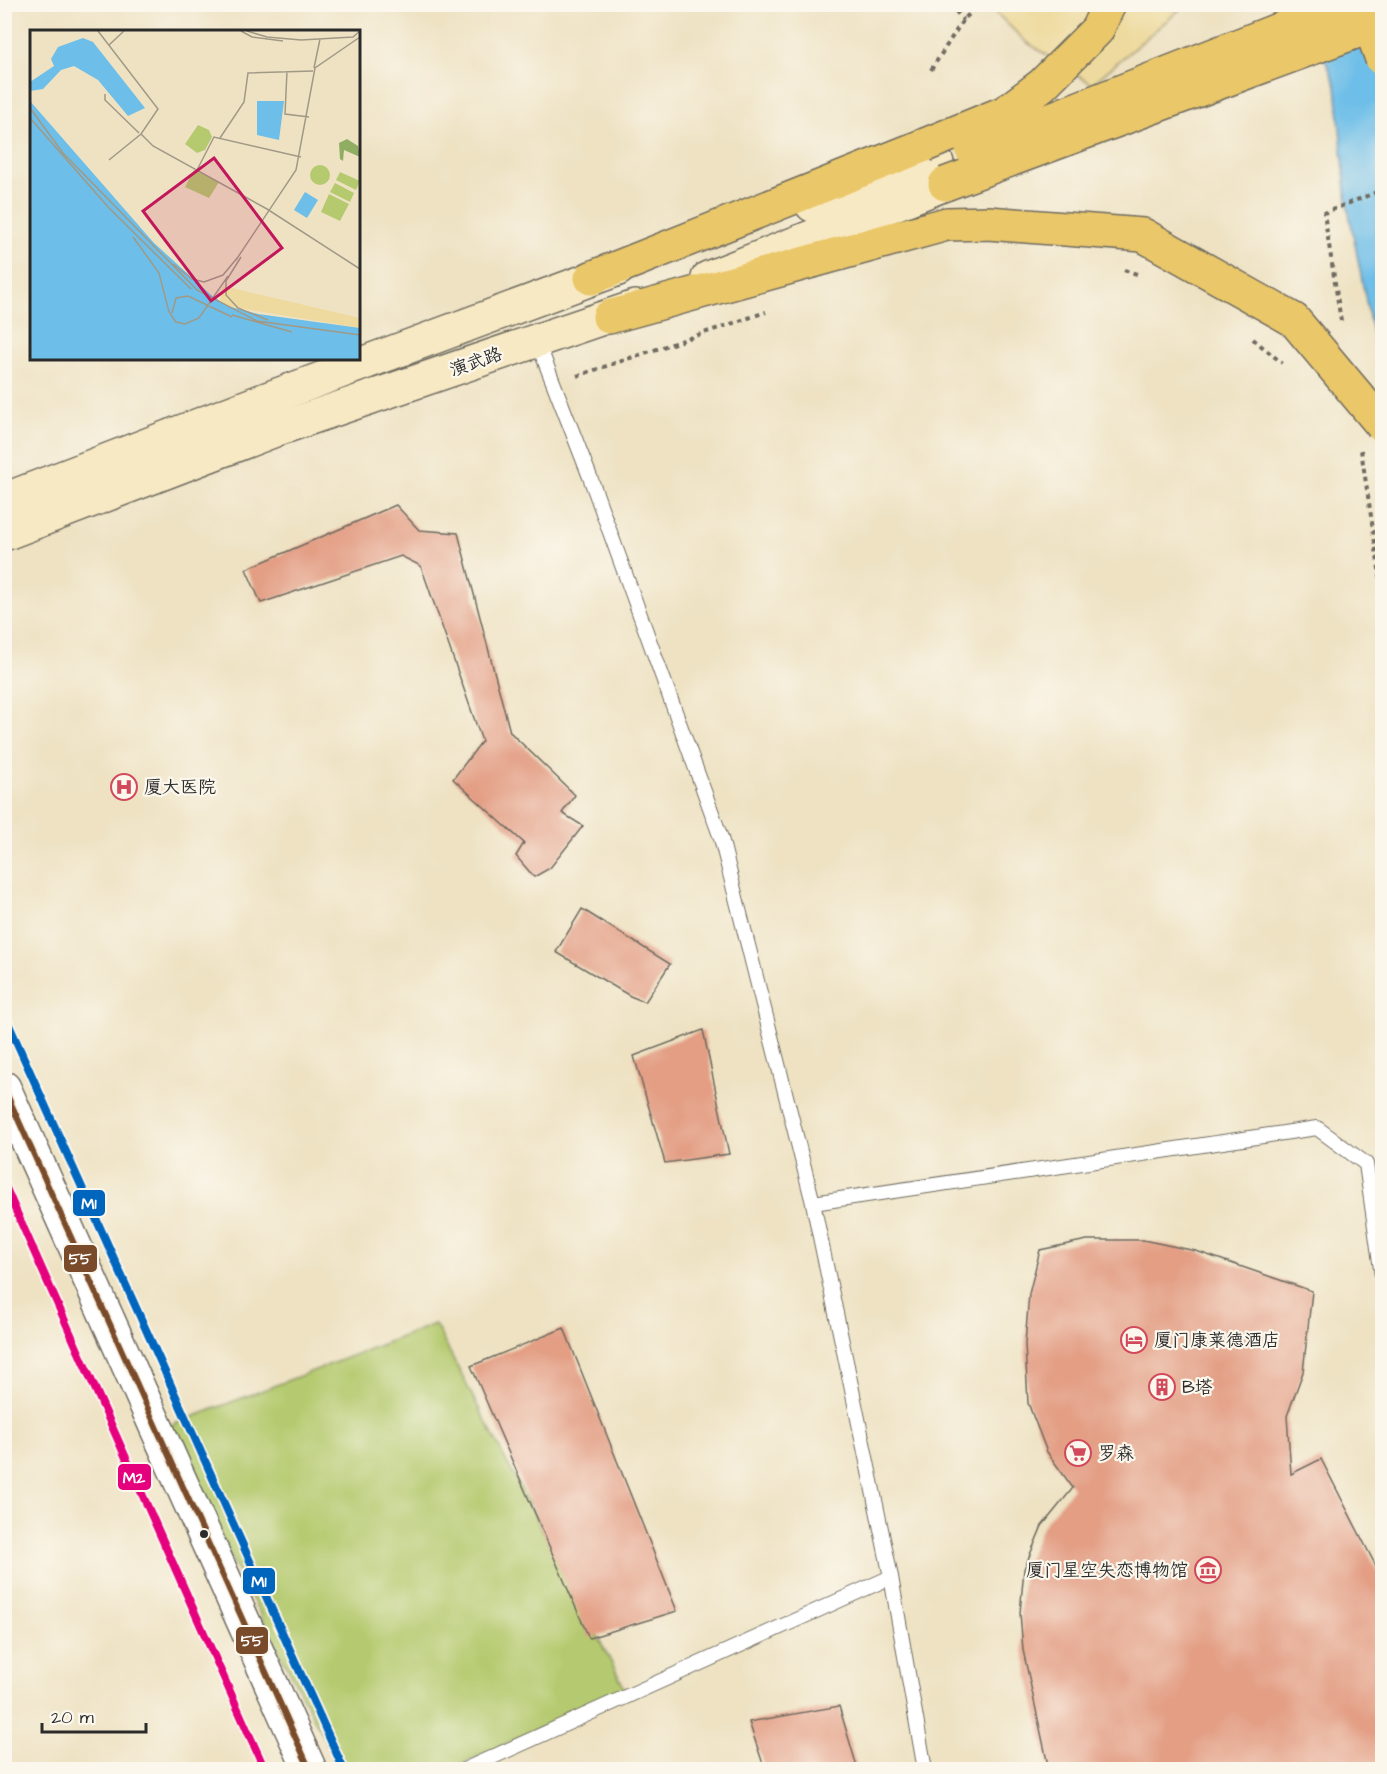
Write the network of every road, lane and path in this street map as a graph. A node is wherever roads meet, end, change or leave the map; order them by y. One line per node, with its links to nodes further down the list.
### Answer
1 (950, 4): 6 (path)
2 (980, 4): 6 (path)
3 (1109, 4): 10 (highway, bridge)
4 (1344, 4): 10 (highway, bridge)
5 (1363, 4): 8 (highway, bridge)
6 (963, 20): 9 (path)
7 (1383, 22): 10 (highway, bridge)
8 (1383, 59)
9 (931, 70)
10 (936, 164): 14 (highway); 17 (main road, 演武路)
11 (1383, 190): 12 (path)
12 (1324, 213)
13 (1120, 269): 15 (path)
14 (591, 278): 23 (main road, 演武路)
15 (1151, 279)
16 (775, 309): 21 (path)
17 (609, 317): 19 (main road, 演武路); 22 (highway, bridge)
18 (1251, 338): 20 (path)
19 (537, 341): 21 (lane); 24 (main road, 演武路)
20 (1285, 365)
21 (553, 384): 26 (lane)
22 (1383, 425)
23 (4, 500)
24 (4, 534)
25 (4, 1088): 29 (street)
26 (813, 1203): 27 (lane); 28 (lane)
27 (1383, 1276)
28 (891, 1577): 30 (lane); 31 (lane)
29 (310, 1770)
30 (465, 1770)
31 (925, 1770)

